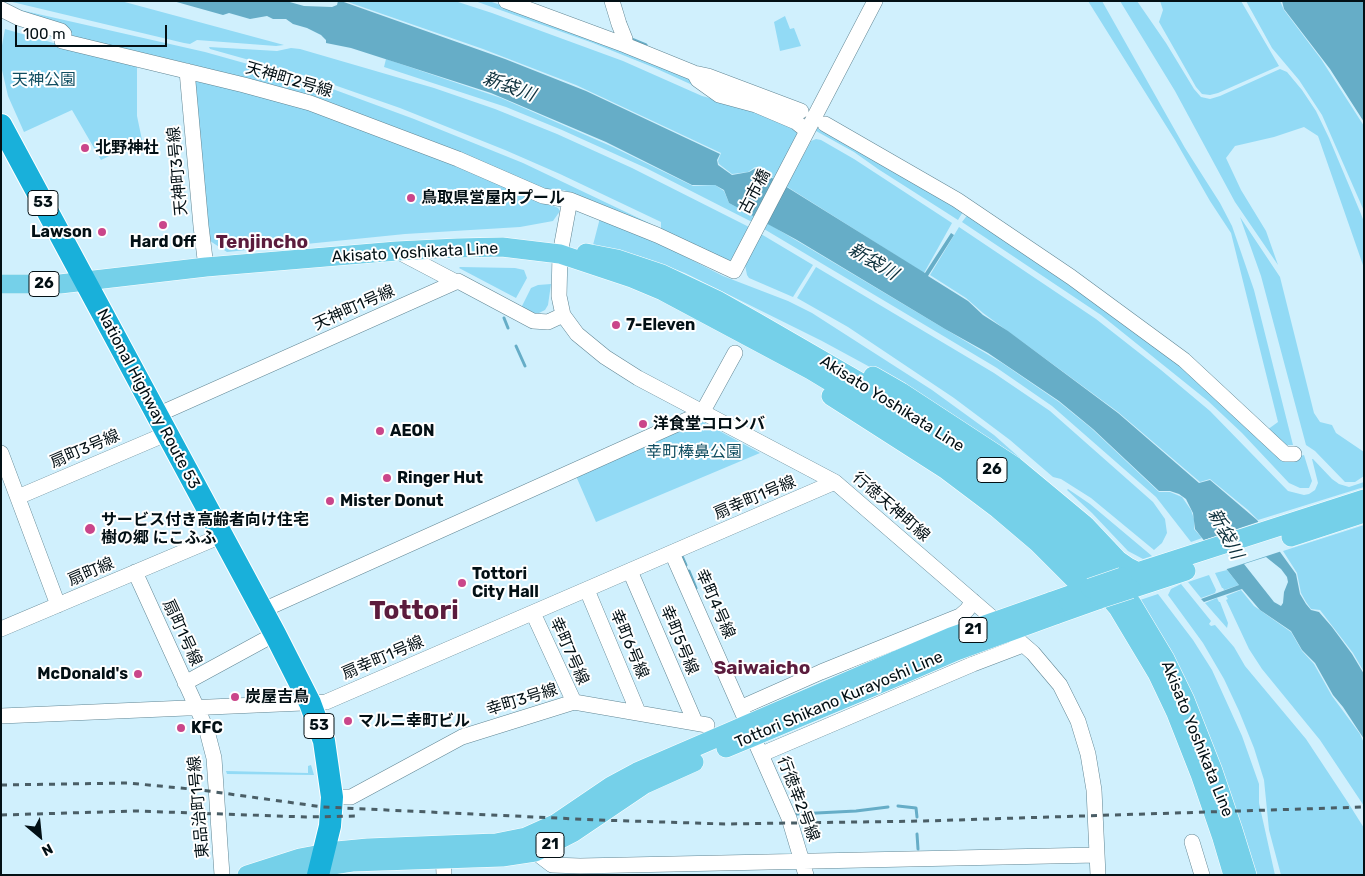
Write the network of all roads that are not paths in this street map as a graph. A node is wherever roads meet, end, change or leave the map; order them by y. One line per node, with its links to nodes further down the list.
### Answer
1 (506, 1): 5 (street)
2 (612, 1): 5 (street)
3 (875, 1): 11 (street, 古市橋)
4 (1, 8): 6 (street, 天神町2号線)
5 (625, 44): 7 (street)
6 (187, 71): 12 (street, 天神町2号線); 16 (street, 天神町3号線)
7 (694, 73): 8 (street); 11 (street)
8 (801, 111)
9 (1, 124): 17 (highway, National Highway Route 53 / 53)
10 (825, 124): 27 (street)
11 (804, 136): 15 (street, 古市橋)
12 (570, 200): 14 (street, 行徳天神町線); 15 (street, 天神町2号線)
13 (397, 251): 14 (main road, Akisato Yoshikata Line / 26); 16 (main road, Akisato Yoshikata Line / 26); 18 (street)
14 (560, 254): 20 (main road, Akisato Yoshikata Line / 26); 21 (main road, Akisato Yoshikata Line / 26); 22 (street, 行徳天神町線)
15 (740, 259)
16 (206, 268): 17 (main road, Akisato Yoshikata Line / 26)
17 (86, 281): 19 (main road, Akisato Yoshikata Line / 26); 25 (highway, National Highway Route 53 / 53)
18 (456, 282): 22 (street); 25 (street, 天神町1号線)
19 (1, 284)
20 (717, 300): 36 (main road); 69 (main road, Akisato Yoshikata Line / 26)
21 (684, 301): 38 (main road); 68 (main road, Akisato Yoshikata Line / 26)
22 (564, 315): 24 (street, 行徳天神町線)
23 (735, 353): 24 (street)
24 (702, 412): 28 (street, 行徳天神町線); 41 (street)
25 (161, 424): 29 (street, 扇町3号線); 32 (highway, National Highway Route 53 / 53)
26 (1, 453): 29 (street)
27 (1294, 454)
28 (835, 482): 33 (street, 扇幸町1号線); 39 (street, 行徳天神町線)
29 (18, 497): 40 (street)
30 (1364, 499): 36 (main road, Tottori Shikano Kurayoshi Line / 21)
31 (1364, 513): 36 (main road, Tottori Shikano Kurayoshi Line / 21)
32 (221, 536): 35 (street, 扇町線); 41 (highway, National Highway Route 53 / 53)
33 (672, 553): 34 (street, 扇幸町1号線); 49 (street, 幸町4号線)
34 (630, 571): 37 (street, 扇幸町1号線); 53 (street, 幸町5号線)
35 (135, 572): 40 (street, 扇町線); 46 (street, 扇町1号線)
36 (1137, 580): 38 (main road, Tottori Shikano Kurayoshi Line / 21, bridge)
37 (587, 590): 42 (street, 扇幸町1号線); 51 (street, 幸町6号線)
38 (1092, 592): 54 (main road, Tottori Shikano Kurayoshi Line / 21, bridge)
39 (973, 601): 45 (street, 行徳天神町線); 49 (street)
40 (58, 605): 43 (street, 扇町線)
41 (261, 611): 44 (highway, National Highway Route 53 / 53)
42 (533, 613): 47 (street, 幸町7号線); 48 (street, 扇幸町1号線)
43 (1, 629)
44 (275, 634): 46 (street); 48 (highway, National Highway Route 53 / 53)
45 (1023, 645): 55 (street); 59 (street, 行徳天神町線)
46 (185, 683): 50 (street, 扇町1号線)
47 (574, 702): 51 (street, 幸町3号線); 56 (street, 幸町3号線)
48 (310, 703): 50 (street, 扇幸町1号線); 56 (highway, National Highway Route 53 / 53)
49 (742, 707): 54 (street, 幸町4号線)
50 (197, 708): 52 (street, 扇幸町1号線); 63 (street, 東品治町1号線)
51 (638, 712): 53 (street, 幸町3号線)
52 (1, 716)
53 (701, 723)
54 (752, 731): 55 (street, 行徳幸2号線); 58 (main road, Tottori Shikano Kurayoshi Line / 21); 60 (main road, Tottori Shikano Kurayoshi Line / 21)
55 (762, 754): 62 (street, 行徳幸2号線)
56 (332, 797): 61 (highway, National Highway Route 53 / 53)
57 (1192, 842): 67 (street)
58 (535, 852): 60 (main road, Tottori Shikano Kurayoshi Line / 21); 62 (street)
59 (1097, 855): 62 (street); 66 (street, 行徳天神町線)
60 (444, 860): 61 (main road, Tottori Shikano Kurayoshi Line / 21)
61 (320, 865): 64 (main road); 65 (main road)
62 (804, 868)
63 (222, 875)
64 (247, 875)
65 (289, 875)
66 (1098, 875)
67 (1202, 875)
68 (1233, 875)
69 (1247, 875)

